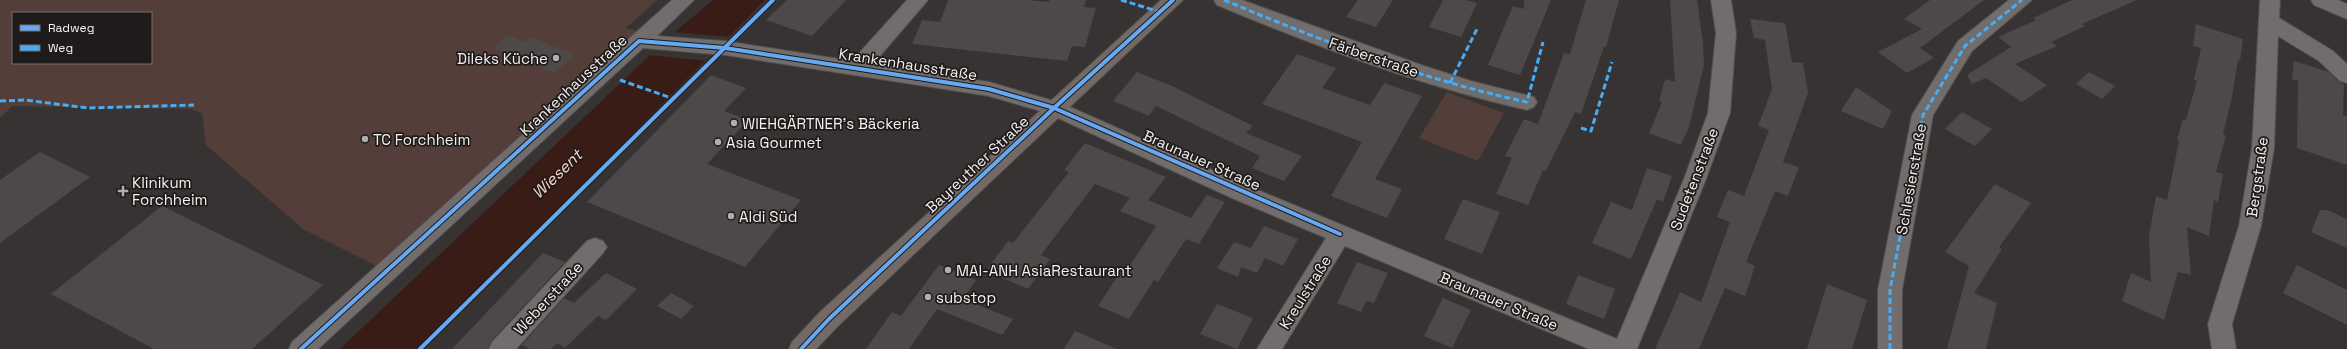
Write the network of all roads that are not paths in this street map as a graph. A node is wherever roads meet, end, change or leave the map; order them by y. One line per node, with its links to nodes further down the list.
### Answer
1 (684, 0): 11 (street, Krankenhausstraße)
2 (918, 0): 12 (street)
3 (1173, 0): 15 (main road, Bayreuther Straße)
4 (1224, 0): 14 (street, Färberstraße)
5 (1721, 0): 23 (street, Sudetenstraße)
6 (2022, 0): 24 (street, Schlesierstraße)
7 (2270, 0): 10 (street, Bergstraße)
8 (2321, 0): 9 (street)
9 (2346, 10)
10 (2270, 22): 13 (street); 25 (street, Bergstraße)
11 (647, 41): 12 (street, Krankenhausstraße); 18 (street, Krankenhausstraße)
12 (857, 68): 15 (street, Krankenhausstraße)
13 (2347, 76)
14 (1527, 102)
15 (1054, 108): 16 (street, Braunauer Straße); 20 (main road, Bayreuther Straße)
16 (1340, 234): 21 (street, Kreulstraße); 22 (street, Braunauer Straße)
17 (595, 247): 19 (street, Weberstraße)
18 (301, 349)
19 (501, 349)
20 (801, 349)
21 (1269, 349)
22 (1615, 349)
23 (1625, 349)
24 (1890, 349)
25 (2224, 349)

